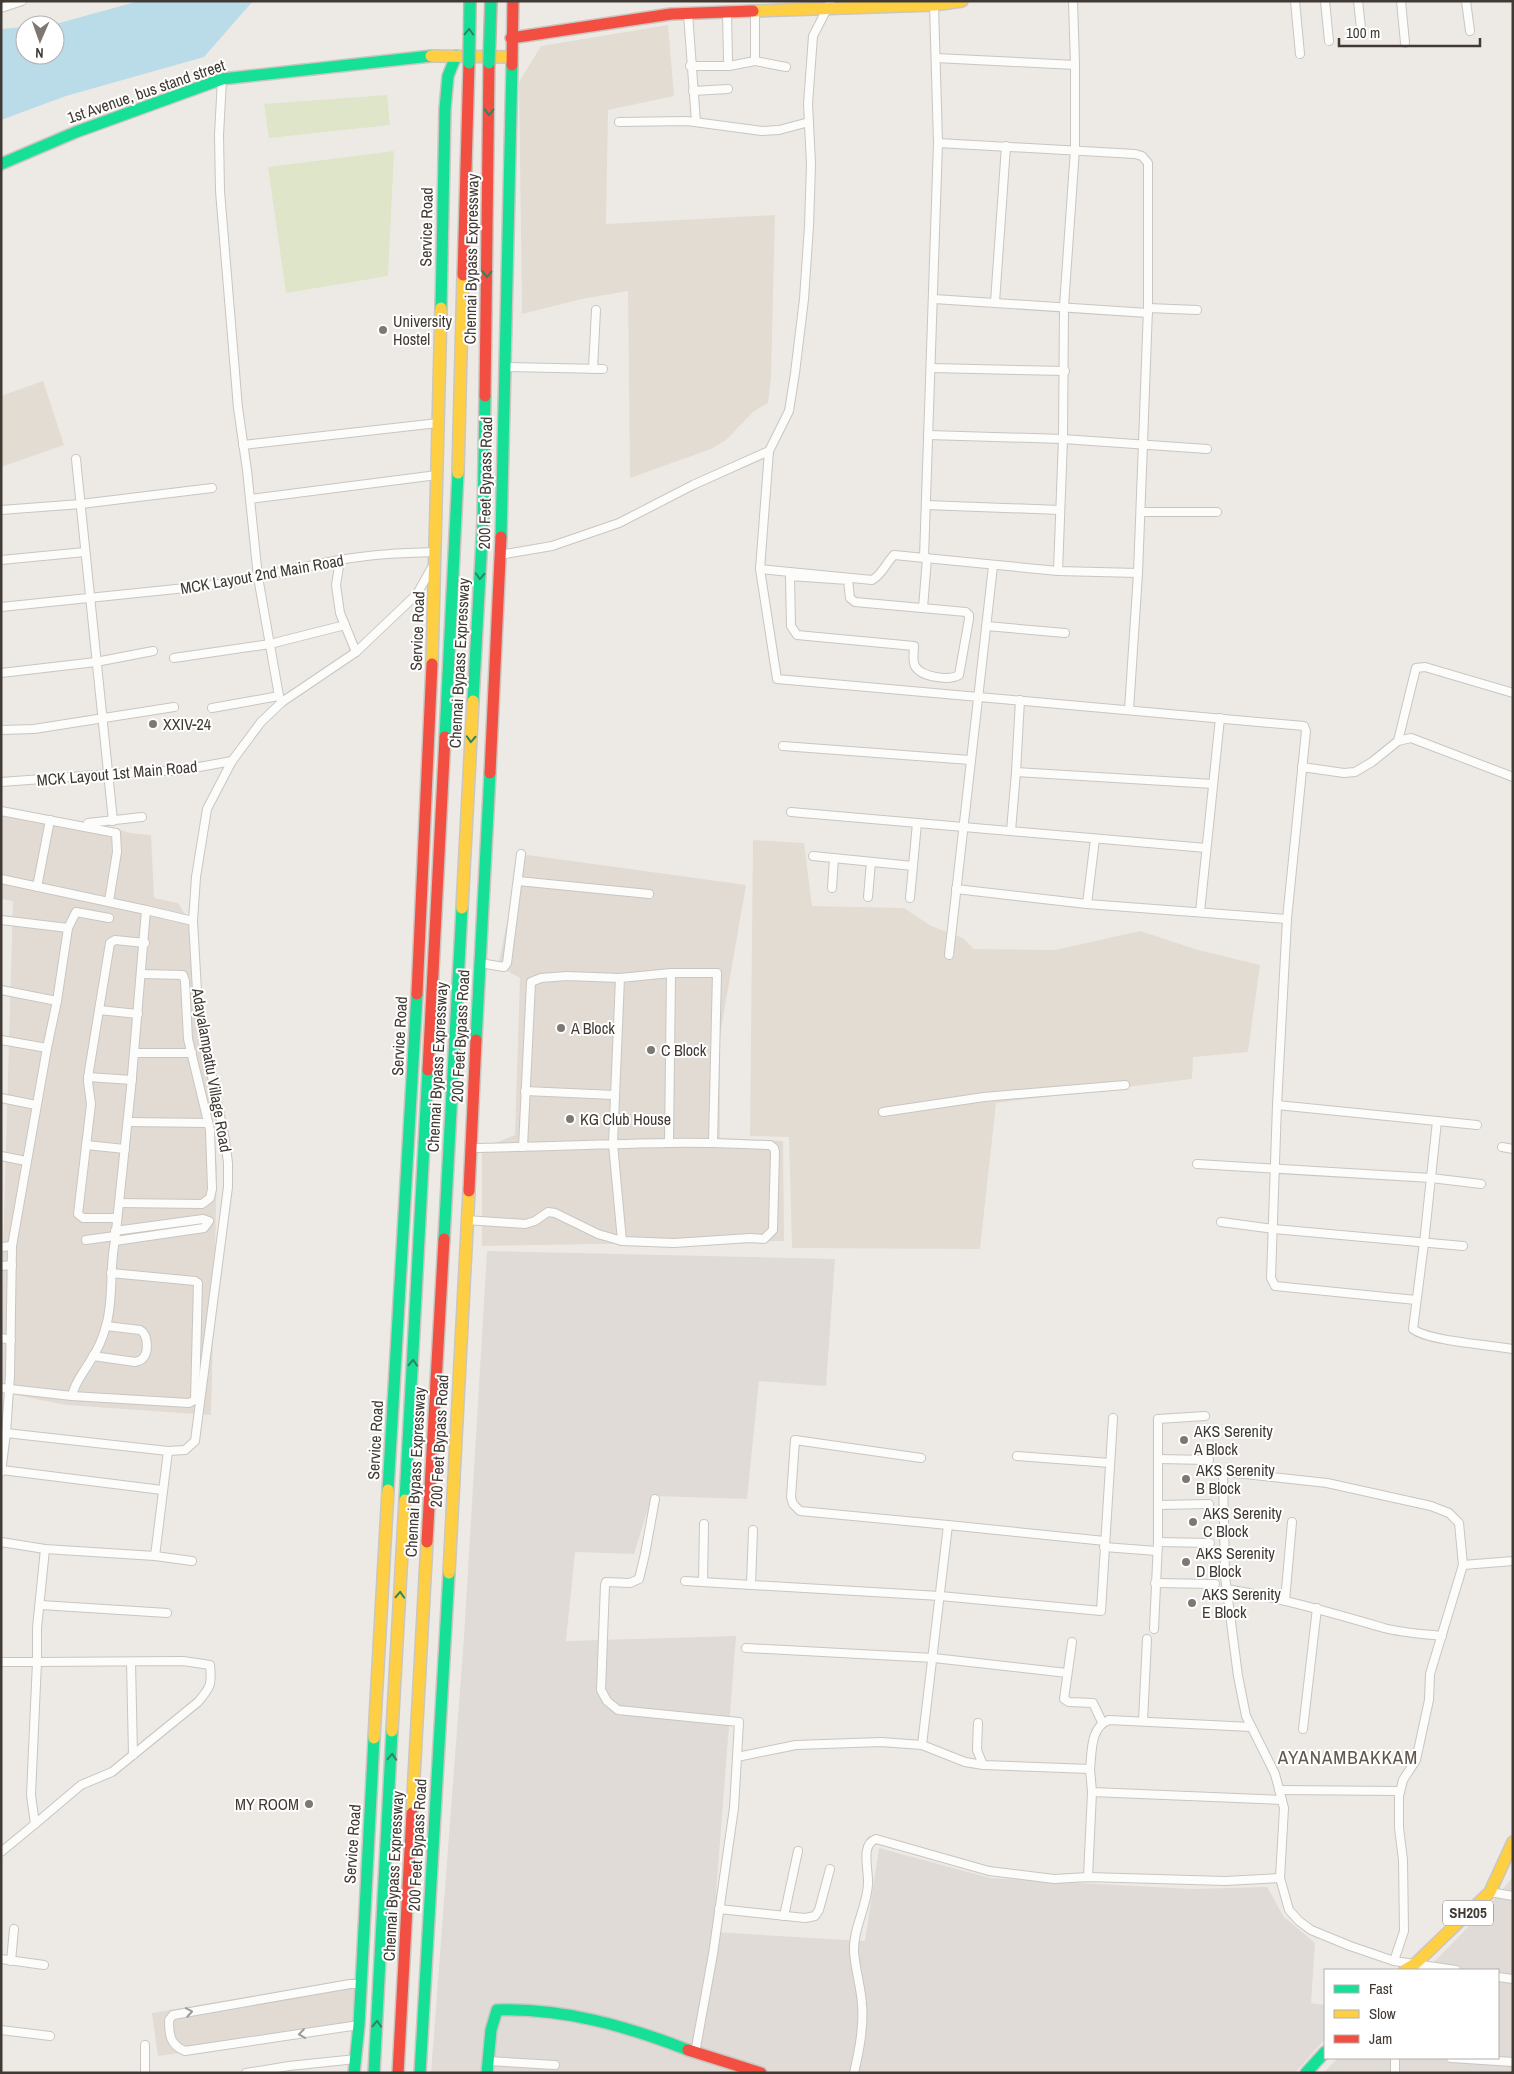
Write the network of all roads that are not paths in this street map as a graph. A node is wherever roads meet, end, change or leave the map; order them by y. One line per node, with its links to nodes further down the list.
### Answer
1 (22, 1): 14 (street)
2 (470, 1): 315 (main road, Chennai Bypass Expressway, one-way to 2, bridge)
3 (491, 1): 316 (main road, Chennai Bypass Expressway, one-way to 316, bridge)
4 (513, 1): 20 (main road, 200 Feet Bypass Road)
5 (962, 1): 13 (main road)
6 (1073, 1): 29 (street)
7 (1295, 1): 23 (street)
8 (1325, 1): 21 (street)
9 (1358, 1): 18 (street)
10 (1400, 1): 22 (street)
11 (1466, 1): 19 (street)
12 (829, 5): 13 (main road); 15 (main road); 37 (street)
13 (934, 5): 26 (street)
14 (1, 8)
15 (755, 11): 16 (main road); 28 (street)
16 (727, 12): 17 (main road); 27 (street)
17 (688, 14): 20 (main road); 30 (street)
18 (1361, 28)
19 (1470, 31)
20 (511, 38): 25 (main road, 200 Feet Bypass Road)
21 (1329, 41)
22 (1405, 43)
23 (1300, 54)
24 (456, 56): 25 (main road); 32 (main road, 1st Avenue, bus stand street); 53 (main road, Service Road)
25 (511, 57): 48 (main road, 200 Feet Bypass Road)
26 (936, 58): 29 (street); 38 (street)
27 (728, 60)
28 (755, 61): 30 (street); 31 (street)
29 (1075, 65): 40 (street)
30 (690, 66): 34 (street)
31 (786, 67)
32 (222, 79): 41 (main road, 1st Avenue, bus stand street); 57 (street)
33 (728, 90): 34 (street)
34 (693, 91): 36 (street)
35 (619, 122): 36 (street)
36 (696, 122): 37 (street)
37 (809, 122): 59 (street)
38 (938, 143): 39 (street); 42 (street)
39 (1006, 146): 40 (street); 43 (street)
40 (1075, 149): 44 (street); 47 (street)
41 (1, 164)
42 (934, 299): 43 (street); 49 (street)
43 (994, 302): 44 (street)
44 (1064, 306): 47 (street); 52 (street)
45 (596, 310): 50 (street)
46 (1197, 310): 47 (street)
47 (1148, 311): 56 (street)
48 (504, 367): 50 (street); 71 (main road, 200 Feet Bypass Road)
49 (931, 368): 52 (street); 54 (street)
50 (593, 369): 51 (street)
51 (603, 369)
52 (1064, 371): 55 (street)
53 (438, 423): 57 (street); 61 (main road, Service Road)
54 (928, 435): 55 (street); 65 (street)
55 (1063, 439): 56 (street); 67 (street)
56 (1143, 443): 58 (street); 68 (street)
57 (243, 445): 63 (street)
58 (1207, 449)
59 (769, 452): 71 (street); 77 (street)
60 (76, 459): 64 (street)
61 (437, 475): 63 (street); 72 (main road, Service Road)
62 (212, 488): 64 (street)
63 (250, 499): 80 (street)
64 (81, 504): 66 (street); 70 (street)
65 (926, 505): 67 (street); 73 (street)
66 (1, 510)
67 (1060, 510): 78 (street)
68 (1141, 512): 69 (street); 79 (street)
69 (1217, 512)
70 (85, 552): 74 (street); 81 (street)
71 (500, 552): 150 (main road, 200 Feet Bypass Road)
72 (436, 556): 75 (street, MCK Layout 2nd Main Road); 89 (street, Adayalampattu Village Road); 298 (main road, Service Road)
73 (925, 558): 76 (street); 77 (street); 83 (street)
74 (1, 560)
75 (340, 560): 80 (street, MCK Layout 2nd Main Road); 84 (street)
76 (993, 566): 78 (street); 85 (street)
77 (760, 569): 95 (street)
78 (1058, 571): 79 (street)
79 (1138, 573): 101 (street)
80 (258, 577): 81 (street, MCK Layout 2nd Main Road); 87 (street)
81 (89, 599): 82 (street, MCK Layout 2nd Main Road); 91 (street)
82 (1, 607)
83 (923, 608): 93 (street); 93 (street)
84 (345, 625): 87 (street); 89 (street)
85 (986, 626): 86 (street); 96 (street)
86 (1065, 634)
87 (270, 644): 90 (street); 97 (street)
88 (153, 651): 91 (street)
89 (356, 652): 97 (street, Adayalampattu Village Road)
90 (174, 658)
91 (96, 662): 92 (street); 103 (street)
92 (1, 672)
93 (953, 677): 95 (street)
94 (1513, 693): 105 (street)
95 (952, 695): 96 (street)
96 (979, 697): 98 (street); 107 (street)
97 (280, 699): 100 (street); 108 (street, Adayalampattu Village Road)
98 (1020, 700): 101 (street); 110 (street)
99 (174, 707): 103 (street)
100 (212, 708)
101 (1129, 710): 102 (street)
102 (1220, 718): 109 (street); 114 (street)
103 (102, 720): 104 (street); 111 (street)
104 (1, 730)
105 (1398, 741): 109 (street); 112 (street)
106 (783, 746): 107 (street)
107 (970, 760): 122 (street)
108 (232, 762): 111 (street, MCK Layout 1st Main Road); 146 (street, Adayalampattu Village Road)
109 (1302, 767): 144 (street)
110 (1016, 772): 114 (street); 123 (street)
111 (108, 775): 113 (street, MCK Layout 1st Main Road); 119 (street)
112 (1513, 777)
113 (1, 782)
114 (1213, 784): 125 (street)
115 (1, 811): 118 (street)
116 (791, 812): 121 (street)
117 (142, 818): 119 (street)
118 (50, 820): 133 (street); 139 (street)
119 (113, 821): 120 (street)
120 (88, 823)
121 (916, 823): 122 (street); 130 (street)
122 (963, 828): 123 (street); 135 (street)
123 (1011, 831): 124 (street)
124 (1095, 839): 125 (street); 140 (street)
125 (1206, 848): 142 (street)
126 (521, 854): 132 (street)
127 (813, 856): 128 (street)
128 (834, 858): 129 (street); 134 (street)
129 (872, 862): 130 (street); 137 (street)
130 (912, 866): 138 (street)
131 (1, 879): 133 (street)
132 (518, 881): 136 (street); 150 (street)
133 (37, 887): 139 (street)
134 (832, 888)
135 (956, 889): 140 (street); 149 (street)
136 (649, 894)
137 (868, 897)
138 (910, 898)
139 (109, 901): 141 (street)
140 (1087, 904): 142 (street)
141 (146, 910): 146 (street); 148 (street)
142 (1200, 912): 144 (street)
143 (109, 918): 147 (street)
144 (1287, 919): 169 (street)
145 (1, 920): 147 (street)
146 (193, 921): 192 (street, Adayalampattu Village Road)
147 (68, 928): 155 (street)
148 (144, 943): 152 (street); 156 (street)
149 (949, 955)
150 (480, 963): 182 (main road, 200 Feet Bypass Road)
151 (671, 972): 153 (street); 175 (street); 176 (street)
152 (142, 974): 157 (street); 161 (street)
153 (620, 978): 165 (street); 166 (street)
154 (1, 990): 155 (street)
155 (57, 1001): 159 (street)
156 (99, 1010): 157 (street); 162 (street)
157 (138, 1014): 160 (street)
158 (1, 1040): 159 (street)
159 (46, 1048): 168 (street)
160 (135, 1052): 161 (street); 163 (street)
161 (192, 1053): 173 (street)
162 (88, 1077): 163 (street); 178 (street)
163 (132, 1080): 172 (street)
164 (1125, 1085): 170 (street)
165 (525, 1091): 166 (street); 179 (street)
166 (614, 1095): 177 (street)
167 (1, 1098): 168 (street)
168 (36, 1105): 185 (street)
169 (1277, 1105): 171 (street); 187 (street)
170 (883, 1112)
171 (1437, 1121): 174 (street); 188 (street)
172 (128, 1122): 173 (street); 181 (street)
173 (208, 1123): 190 (street)
174 (1476, 1125)
175 (669, 1142): 176 (street); 177 (street)
176 (713, 1143): 198 (street)
177 (613, 1144): 179 (street); 198 (street)
178 (86, 1145): 181 (street); 191 (street)
179 (523, 1147): 182 (street)
180 (1502, 1147): 183 (street)
181 (125, 1148): 190 (street)
182 (470, 1148): 193 (main road, 200 Feet Bypass Road)
183 (1513, 1149)
184 (1, 1156): 185 (street)
185 (26, 1161): 200 (street)
186 (1197, 1164): 187 (street)
187 (1274, 1169): 188 (street); 195 (street)
188 (1431, 1178): 189 (street); 199 (street)
189 (1481, 1184)
190 (119, 1203): 191 (street)
191 (117, 1218): 196 (street)
192 (224, 1220): 196 (street); 217 (street, Adayalampattu Village Road)
193 (466, 1220): 198 (street); 317 (main road, 200 Feet Bypass Road)
194 (1221, 1222): 195 (street)
195 (1274, 1229): 199 (street); 206 (street)
196 (115, 1236): 197 (street); 205 (street)
197 (86, 1240)
198 (622, 1241)
199 (1424, 1243): 201 (street); 206 (street)
200 (12, 1246): 202 (street); 203 (street)
201 (1463, 1246)
202 (1, 1247)
203 (12, 1265): 204 (street); 209 (street)
204 (1, 1266)
205 (111, 1273): 207 (street); 213 (street)
206 (1416, 1300): 210 (street)
207 (106, 1326): 211 (street); 211 (street)
208 (1, 1338): 209 (street)
209 (11, 1340): 212 (street)
210 (1513, 1349)
211 (93, 1356): 213 (street)
212 (5, 1388): 213 (street); 216 (street)
213 (72, 1396)
214 (1205, 1416): 220 (street)
215 (1113, 1418): 222 (street)
216 (6, 1433): 217 (street, Adayalampattu Village Road); 223 (street)
217 (168, 1451): 224 (street)
218 (1017, 1456): 222 (street)
219 (921, 1458): 230 (street)
220 (1159, 1459): 221 (street); 227 (street)
221 (1209, 1460)
222 (1110, 1463): 235 (street)
223 (1, 1471): 224 (street)
224 (162, 1490): 238 (street)
225 (655, 1499): 270 (street)
226 (1209, 1504): 227 (street)
227 (1158, 1505): 233 (street)
228 (1292, 1522): 249 (street)
229 (704, 1524): 243 (street)
230 (948, 1525): 235 (street); 248 (street)
231 (753, 1530): 246 (street)
232 (1, 1542): 236 (street)
233 (1158, 1542): 234 (street); 237 (street)
234 (1210, 1543)
235 (1105, 1544): 237 (street); 248 (street)
236 (46, 1549): 238 (street); 250 (street)
237 (1157, 1550): 244 (street)
238 (155, 1556): 239 (street)
239 (192, 1561)
240 (1513, 1561): 241 (street)
241 (1464, 1566): 247 (street); 254 (street)
242 (685, 1581): 243 (street)
243 (703, 1582): 246 (street)
244 (1155, 1583): 245 (street); 253 (street)
245 (1215, 1584)
246 (750, 1585): 248 (street)
247 (1227, 1589): 249 (street); 266 (street)
248 (940, 1596): 258 (street)
249 (1285, 1600): 251 (street)
250 (41, 1605): 252 (street); 260 (street)
251 (1317, 1608): 254 (street); 267 (street)
252 (167, 1614)
253 (1154, 1629)
254 (1442, 1636): 274 (street)
255 (1147, 1639): 263 (street)
256 (1072, 1642): 262 (street)
257 (746, 1648): 258 (street)
258 (934, 1658): 262 (street); 268 (street)
259 (1, 1662): 260 (street)
260 (37, 1662): 261 (street); 277 (street)
261 (131, 1662): 269 (street); 269 (street)
262 (1067, 1673): 264 (street)
263 (1143, 1721): 264 (street); 266 (street)
264 (1102, 1722): 272 (street)
265 (978, 1723): 271 (street)
266 (1251, 1727): 273 (street)
267 (1303, 1729)
268 (922, 1745): 270 (street); 271 (street)
269 (133, 1755): 277 (street)
270 (737, 1757): 286 (street)
271 (983, 1765): 272 (street)
272 (1090, 1769): 275 (street)
273 (1279, 1790): 274 (street); 276 (street)
274 (1400, 1791): 291 (street)
275 (1092, 1792): 276 (street); 282 (street)
276 (1282, 1800): 283 (street)
277 (35, 1824): 280 (street)
278 (1513, 1842): 284 (main road, SH205)
279 (798, 1851): 287 (street)
280 (1, 1852)
281 (830, 1869): 287 (street)
282 (1088, 1877): 283 (street); 319 (street)
283 (1280, 1878): 291 (street)
284 (1490, 1892): 285 (street); 292 (main road, SH205)
285 (1513, 1896)
286 (719, 1909): 287 (street); 303 (street)
287 (784, 1916)
288 (14, 1928): 290 (street)
289 (1, 1960): 290 (street)
290 (11, 1961): 293 (street)
291 (1394, 1961): 292 (street)
292 (1415, 1964): 294 (main road, SH205); 295 (street)
293 (44, 1965)
294 (1407, 1969)
295 (1449, 1969)
296 (1499, 1977): 297 (street)
297 (1513, 1979)
298 (355, 1984): 299 (main road, Service Road); 299 (street, one-way to 298)
299 (354, 2026): 305 (main road, Service Road)
300 (1, 2030): 301 (street)
301 (50, 2036)
302 (145, 2045): 312 (street)
303 (695, 2053): 310 (main road); 318 (main road)
304 (1324, 2053): 320 (main road)
305 (356, 2059): 311 (street); 314 (main road, Service Road)
306 (1395, 2059): 321 (street)
307 (1466, 2059): 308 (street)
308 (1513, 2062)
309 (555, 2065): 310 (street)
310 (487, 2067)
311 (289, 2069): 313 (street)
312 (145, 2073)
313 (246, 2073)
314 (354, 2073)
315 (374, 2073)
316 (398, 2073)
317 (420, 2073)
318 (761, 2073)
319 (854, 2073)
320 (1306, 2073)
321 (1395, 2073)

